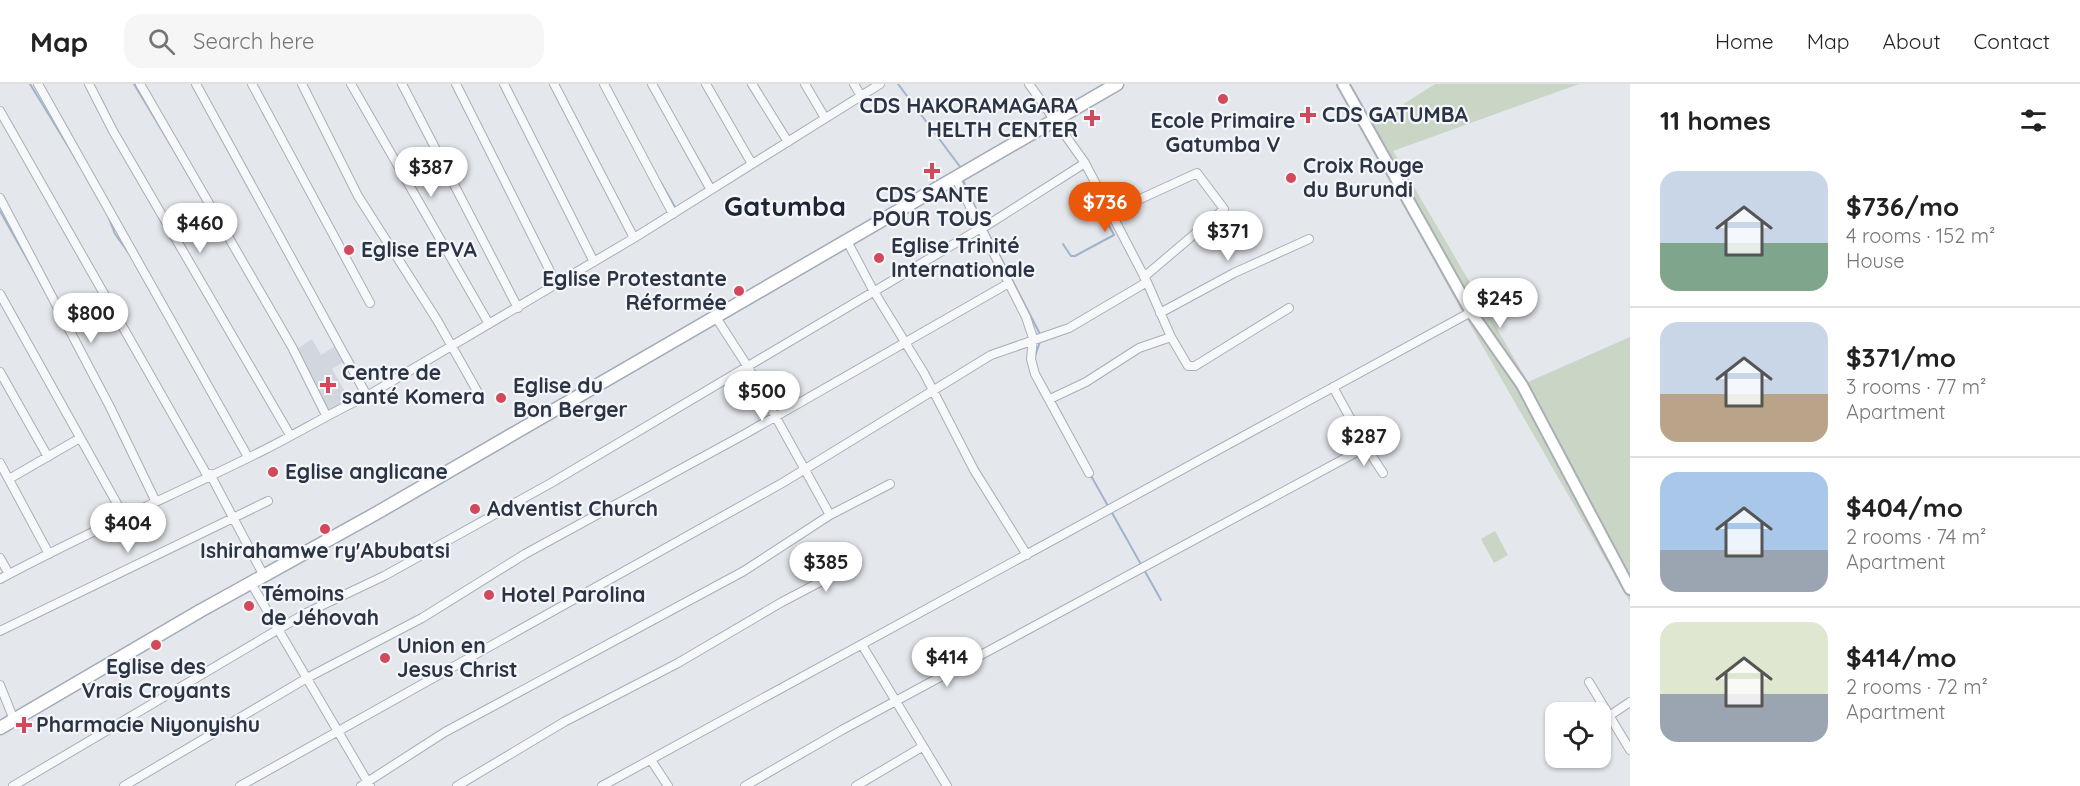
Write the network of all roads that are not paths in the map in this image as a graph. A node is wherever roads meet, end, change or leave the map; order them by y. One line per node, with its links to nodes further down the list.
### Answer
1 (38, 84): 68 (street)
2 (90, 84): 64 (street)
3 (140, 84): 62 (street)
4 (195, 84): 59 (street)
5 (252, 84): 44 (street)
6 (302, 84): 54 (street)
7 (351, 84): 50 (street)
8 (402, 84): 45 (street)
9 (456, 84): 40 (street)
10 (504, 84): 38 (street)
11 (554, 84): 35 (street)
12 (604, 84): 33 (street)
13 (652, 84): 30 (street)
14 (706, 84): 28 (street)
15 (752, 84): 26 (street)
16 (805, 84): 24 (street)
17 (855, 84): 22 (street)
18 (880, 84): 22 (street)
19 (1029, 84): 25 (street)
20 (1117, 84): 25 (main road)
21 (1343, 84): 47 (main road)
22 (861, 96): 24 (street)
23 (0, 111): 73 (street)
24 (825, 118): 26 (street)
25 (1057, 121): 27 (street); 29 (main road)
26 (788, 142): 28 (street)
27 (1085, 163): 32 (street); 34 (street)
28 (752, 164): 30 (street)
29 (956, 177): 34 (street); 37 (main road)
30 (711, 190): 33 (street)
31 (0, 198): 77 (street)
32 (1108, 210): 39 (street); 39 (street)
33 (673, 214): 35 (street)
34 (982, 224): 41 (street); 42 (street)
35 (633, 238): 38 (street)
36 (1309, 238): 48 (street)
37 (847, 241): 42 (street); 49 (main road)
38 (594, 262): 40 (street)
39 (1146, 280): 48 (street); 51 (street)
40 (556, 283): 45 (street)
41 (1009, 283): 51 (street); 53 (street)
42 (873, 290): 53 (street); 55 (street)
43 (0, 294): 65 (street)
44 (370, 303)
45 (518, 308): 50 (street)
46 (1289, 308): 52 (street)
47 (1471, 312): 57 (street); 89 (main road)
48 (1160, 313): 52 (street)
49 (715, 316): 55 (street); 86 (main road)
50 (489, 324): 54 (street)
51 (1039, 337): 58 (street); 61 (street)
52 (1171, 337): 61 (street)
53 (904, 344): 58 (street); 63 (street)
54 (451, 345): 59 (street); 60 (street)
55 (748, 367): 63 (street); 90 (street)
56 (0, 372): 67 (street)
57 (1333, 387): 66 (street); 82 (street)
58 (932, 389): 70 (street); 82 (street)
59 (367, 396): 62 (street)
60 (481, 398)
61 (1052, 398): 71 (street)
62 (326, 415): 64 (street)
63 (774, 417): 70 (street); 93 (street)
64 (290, 435): 68 (street)
65 (80, 438): 67 (street); 79 (street)
66 (1366, 447): 72 (street); 96 (street)
67 (48, 457): 74 (street)
68 (248, 457): 73 (street)
69 (0, 463): 74 (street)
70 (806, 470): 78 (street); 103 (street)
71 (1089, 473)
72 (1383, 473)
73 (208, 475): 77 (street); 80 (street)
74 (9, 479): 81 (street)
75 (890, 484): 78 (street)
76 (267, 501): 80 (street)
77 (156, 502): 79 (street)
78 (830, 515): 107 (street)
79 (124, 518): 81 (street)
80 (231, 518): 86 (street); 91 (street)
81 (48, 554): 85 (street)
82 (1027, 555): 92 (street)
83 (0, 558): 85 (street)
84 (858, 562): 111 (street)
85 (9, 574): 87 (street)
86 (264, 576): 88 (main road)
87 (0, 579)
88 (251, 583): 90 (street); 100 (main road)
89 (1630, 589)
90 (279, 628): 93 (street); 108 (street)
91 (0, 631)
92 (862, 645): 96 (street); 106 (street)
93 (307, 678): 103 (street); 109 (street)
94 (1589, 682): 97 (street)
95 (0, 685): 100 (street)
96 (896, 700): 104 (street); 114 (street)
97 (1600, 702)
98 (1630, 702): 99 (street)
99 (1611, 716)
100 (14, 720): 102 (main road)
101 (1611, 720): 105 (street)
102 (0, 728)
103 (337, 732): 107 (street); 110 (street)
104 (922, 747): 115 (street); 116 (street)
105 (1630, 750)
106 (651, 760): 112 (street); 113 (street)
107 (366, 785)
108 (13, 786)
109 (124, 786)
110 (240, 786)
111 (457, 786)
112 (602, 786)
113 (668, 786)
114 (745, 786)
115 (856, 786)
116 (947, 786)

